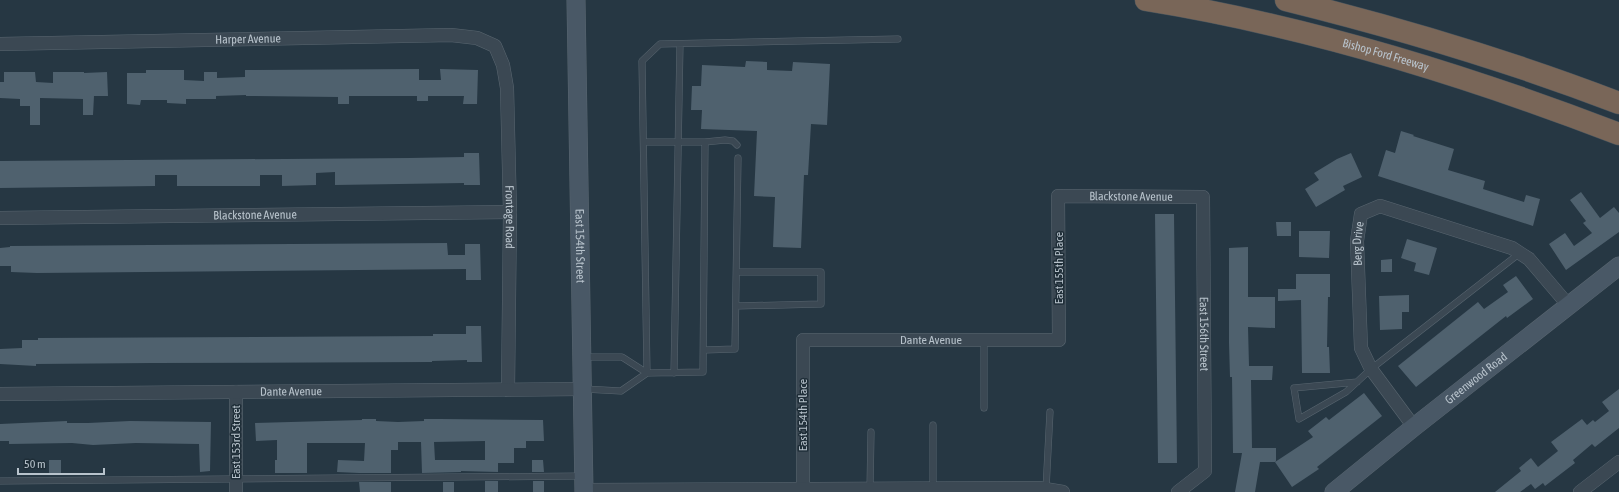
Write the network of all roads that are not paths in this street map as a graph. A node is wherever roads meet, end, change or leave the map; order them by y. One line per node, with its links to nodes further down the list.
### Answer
1 (1146, 0): 9 (highway, Bishop Ford Freeway)
2 (1286, 0): 8 (highway)
3 (576, 4): 28 (street, East 154th Street)
4 (898, 39): 6 (lane)
5 (0, 44): 7 (street, Harper Avenue)
6 (680, 44): 10 (lane); 11 (lane)
7 (495, 46): 17 (street, Frontage Road)
8 (1619, 104)
9 (1619, 134)
10 (644, 142): 11 (lane); 30 (lane)
11 (678, 142): 12 (lane); 31 (lane)
12 (705, 142): 13 (lane); 27 (lane)
13 (737, 145)
14 (738, 158): 21 (lane)
15 (1058, 196): 16 (street, Blackstone Avenue); 26 (street, East 155th Place)
16 (1203, 197): 51 (street, East 156th Street)
17 (510, 212): 18 (street, Blackstone Avenue); 34 (street, Frontage Road)
18 (0, 218)
19 (1520, 253): 23 (street, Berg Drive); 29 (lane); 29 (street, Berg Drive)
20 (1619, 266): 23 (street, Greenwood Road)
21 (737, 272): 22 (lane); 22 (lane)
22 (736, 306): 27 (lane)
23 (1569, 306): 40 (street, Greenwood Road)
24 (803, 340): 25 (street, Dante Avenue); 46 (street, East 154th Place)
25 (984, 340): 26 (street, Dante Avenue); 37 (lane)
26 (1059, 340)
27 (704, 350): 31 (lane)
28 (582, 357): 30 (lane); 33 (street, East 154th Street)
29 (1371, 369): 32 (lane); 40 (street, Berg Drive)
30 (647, 373): 31 (lane); 33 (lane)
31 (674, 373)
32 (1357, 382): 32 (lane)
33 (582, 389): 34 (street, Dante Avenue); 45 (street, East 154th Street)
34 (508, 390): 35 (street, Dante Avenue)
35 (236, 392): 36 (street, Dante Avenue); 44 (street, East 153rd Street)
36 (0, 394)
37 (984, 408)
38 (1050, 412): 49 (lane)
39 (933, 424): 48 (lane)
40 (1414, 427): 52 (street, Greenwood Road)
41 (871, 432): 47 (lane)
42 (1619, 462): 53 (street)
43 (0, 481): 44 (lane)
44 (236, 485): 45 (lane)
45 (584, 486): 46 (street)
46 (803, 489): 47 (street)
47 (870, 489): 48 (street)
48 (933, 489): 49 (street)
49 (1046, 489): 50 (street)
50 (1063, 492)
51 (1178, 492)
52 (1334, 492)
53 (1580, 492)

